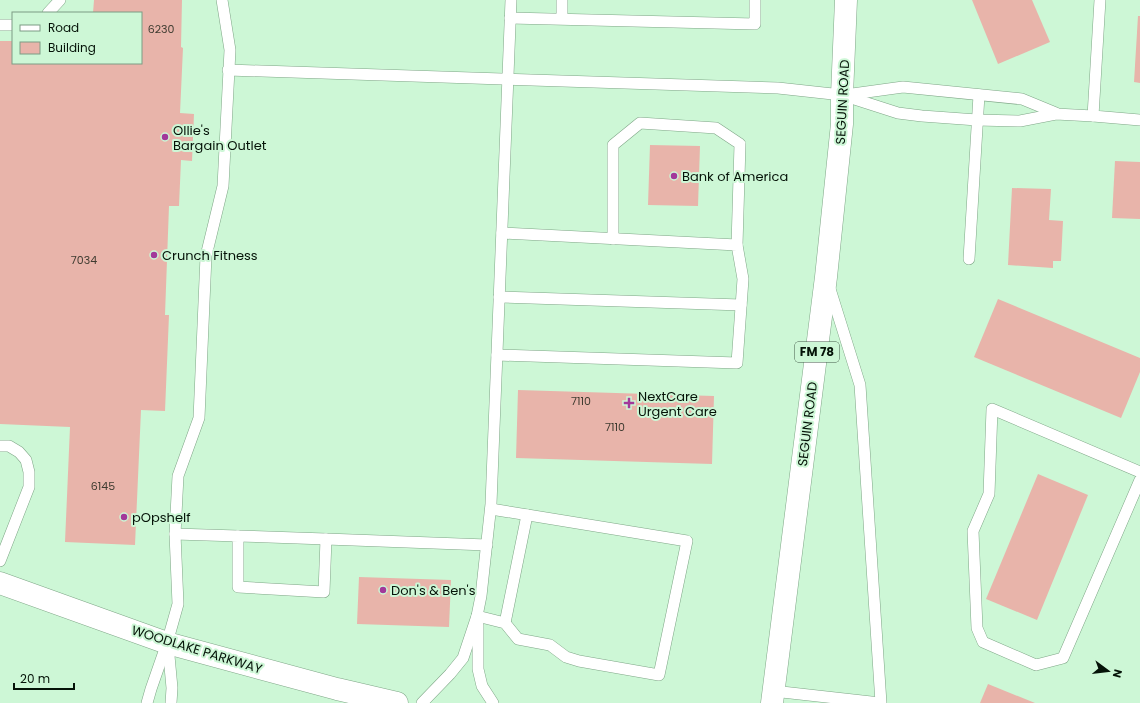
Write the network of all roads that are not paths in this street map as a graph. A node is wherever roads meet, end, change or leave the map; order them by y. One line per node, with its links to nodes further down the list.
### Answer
1 (60, 0): 8 (lane)
2 (222, 0): 13 (lane)
3 (511, 0): 9 (lane)
4 (562, 0): 10 (lane)
5 (755, 0): 10 (lane)
6 (846, 0): 16 (main road, SEGUIN ROAD / FM 78)
7 (1100, 0): 18 (lane)
8 (49, 12)
9 (510, 18): 10 (lane); 14 (lane)
10 (562, 18)
11 (0, 25): 12 (lane)
12 (12, 26)
13 (228, 70): 14 (lane); 34 (lane)
14 (508, 79): 16 (lane); 21 (lane)
15 (979, 94): 16 (lane); 17 (lane); 19 (lane)
16 (842, 95): 19 (lane); 25 (main road, SEGUIN ROAD / FM 78)
17 (1056, 114): 18 (lane); 19 (lane)
18 (1093, 116): 20 (lane)
19 (977, 120): 24 (lane)
20 (1140, 120)
21 (502, 233): 22 (lane); 26 (lane)
22 (613, 239): 23 (lane); 23 (lane)
23 (737, 245): 27 (lane)
24 (969, 259)
25 (826, 277): 43 (main road, SEGUIN ROAD / FM 78); 49 (lane)
26 (499, 297): 27 (lane); 28 (lane)
27 (741, 305): 28 (lane)
28 (497, 355): 32 (lane)
29 (0, 446): 38 (lane)
30 (1140, 472): 31 (lane)
31 (1140, 480)
32 (491, 509): 33 (lane); 37 (lane)
33 (527, 515): 41 (lane); 41 (lane)
34 (175, 534): 35 (lane); 42 (lane)
35 (238, 536): 36 (lane); 36 (lane)
36 (326, 539): 37 (lane)
37 (487, 545): 40 (lane)
38 (0, 561)
39 (0, 583): 42 (main road, WOODLAKE PARKWAY)
40 (478, 616): 41 (lane); 47 (lane); 48 (lane)
41 (505, 623)
42 (167, 643): 44 (lane); 45 (lane); 46 (main road, WOODLAKE PARKWAY)
43 (772, 697): 49 (lane)
44 (147, 703)
45 (171, 703)
46 (397, 703)
47 (422, 703)
48 (493, 703)
49 (880, 703)

